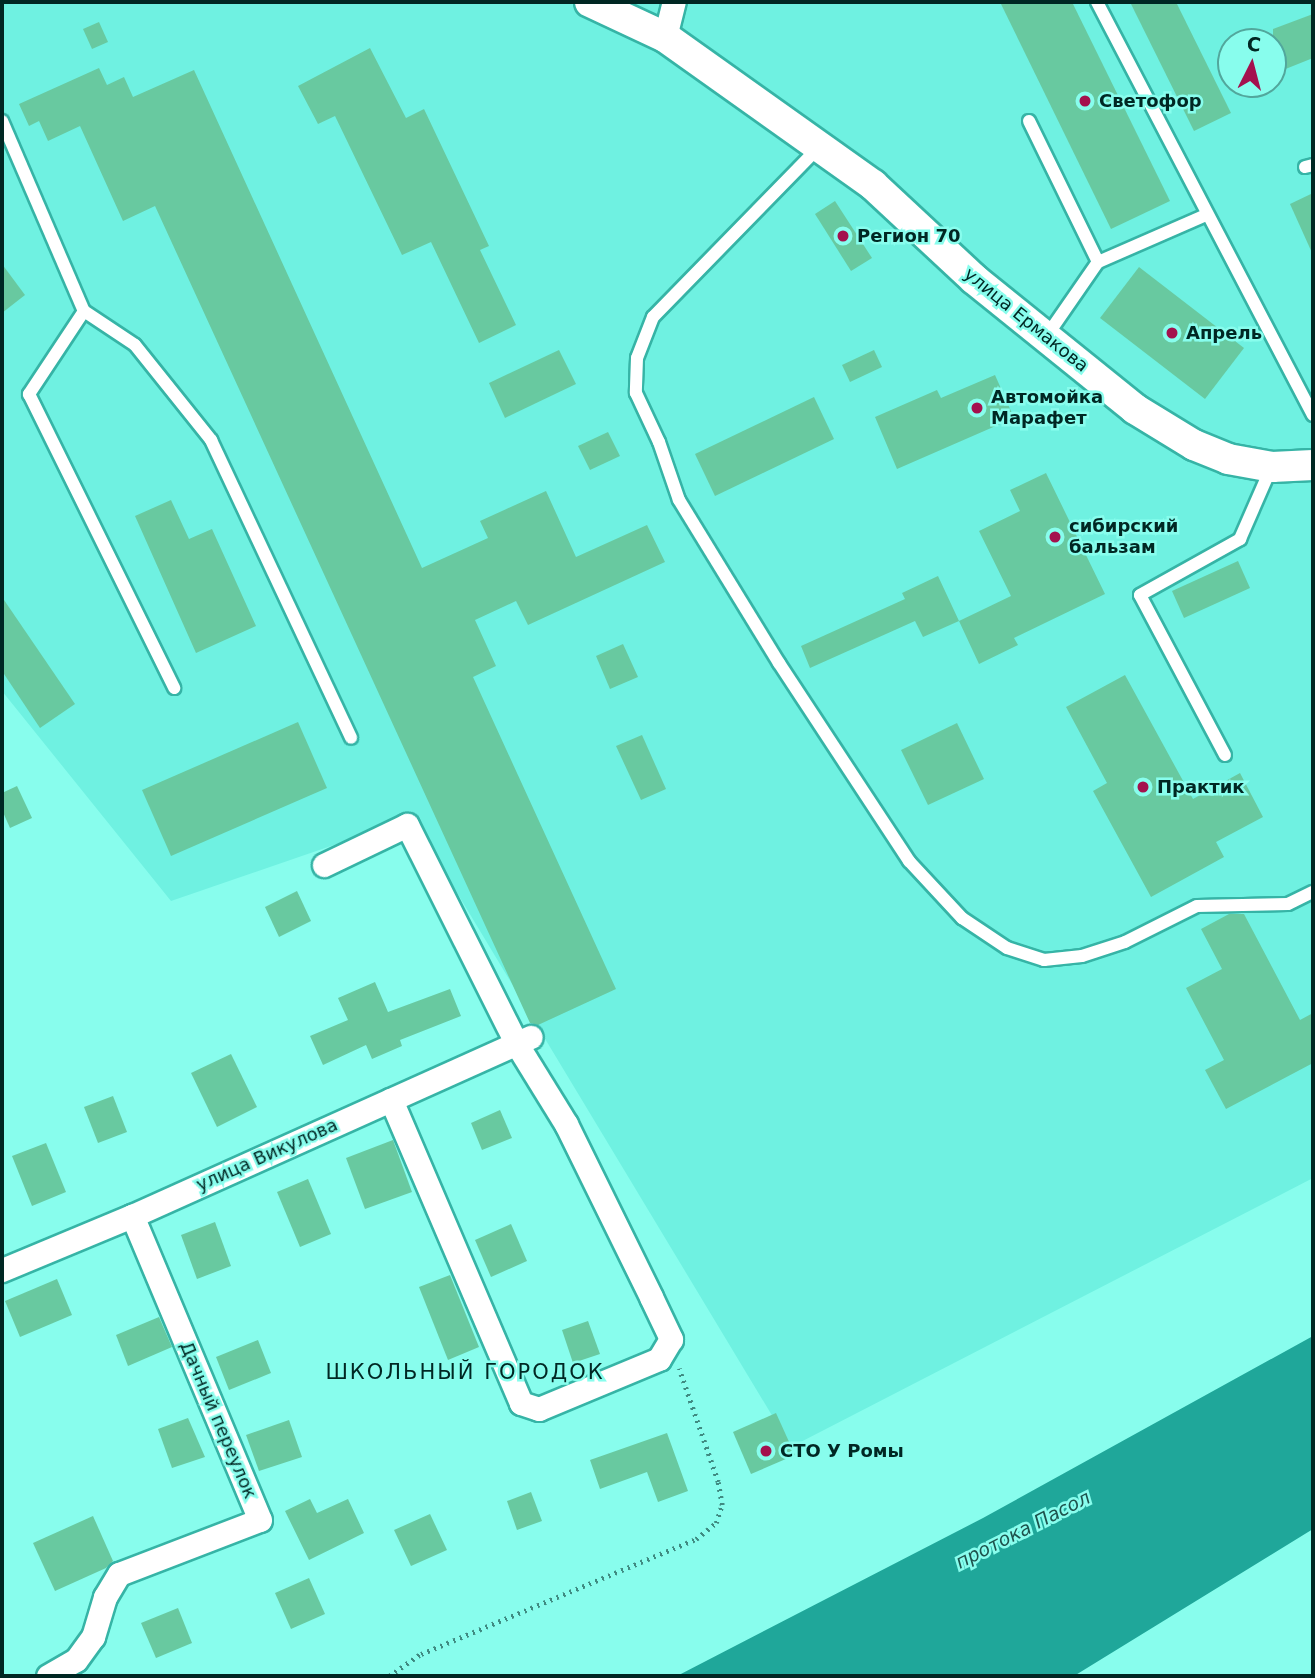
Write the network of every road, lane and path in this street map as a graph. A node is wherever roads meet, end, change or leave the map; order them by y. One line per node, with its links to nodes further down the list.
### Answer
1 (590, 2): 4 (street, улица Ермакова)
2 (674, 2): 4 (street)
3 (1097, 2): 8 (lane)
4 (665, 37): 7 (street, улица Ермакова)
5 (2, 121): 10 (lane)
6 (1029, 121): 9 (lane)
7 (820, 146): 11 (street, улица Ермакова); 19 (lane)
8 (1206, 215): 9 (lane); 12 (lane)
9 (1098, 262): 11 (lane)
10 (83, 311): 15 (lane); 16 (lane)
11 (1046, 337): 14 (street, улица Ермакова)
12 (1313, 415)
13 (1313, 465): 14 (street, улица Ермакова)
14 (1272, 467): 17 (lane)
15 (174, 688)
16 (351, 738)
17 (1225, 755)
18 (324, 865): 20 (street)
19 (1313, 892)
20 (524, 1040): 21 (street, улица Викулова); 24 (street)
21 (391, 1100): 22 (street, улица Викулова); 24 (street)
22 (132, 1216): 23 (street, улица Викулова); 25 (street, Дачный переулок)
23 (2, 1270)
24 (671, 1339): 26 (path)
25 (48, 1676)
26 (389, 1676)

